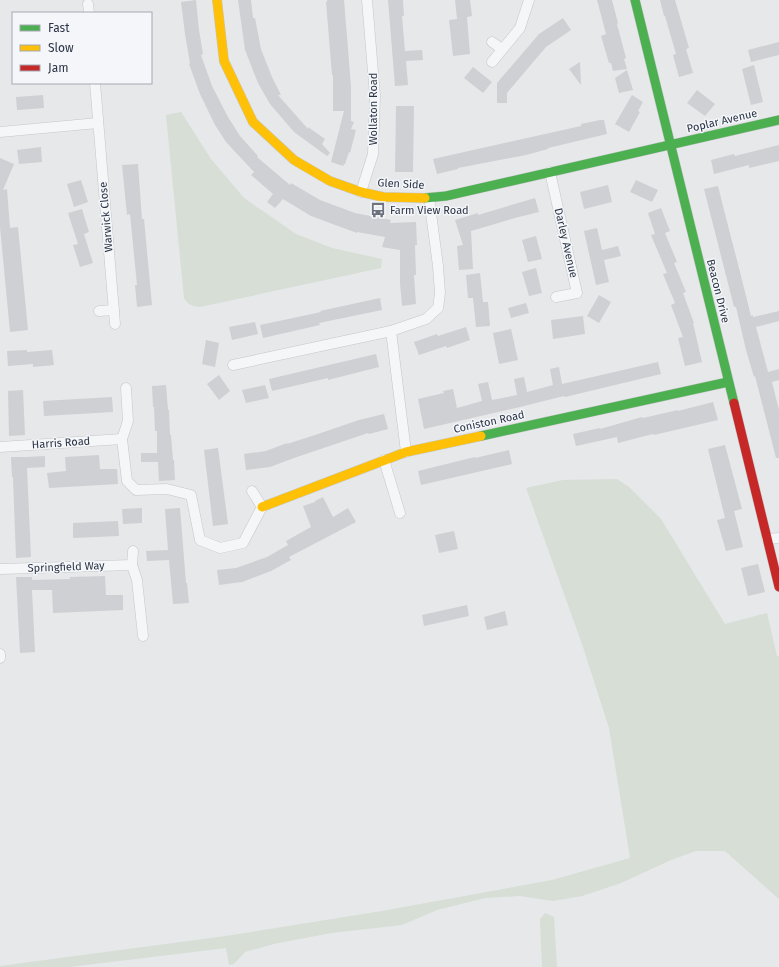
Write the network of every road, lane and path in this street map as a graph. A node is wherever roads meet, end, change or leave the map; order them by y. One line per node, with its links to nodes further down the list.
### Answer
1 (217, 0): 14 (street, Glen Side)
2 (368, 0): 14 (street, Wollaton Road)
3 (529, 0): 6 (street)
4 (635, 0): 12 (street, Beacon Drive)
5 (492, 42): 6 (street)
6 (502, 49): 7 (street)
7 (492, 62)
8 (95, 84): 10 (street, Warwick Close)
9 (779, 120): 12 (street, Poplar Avenue)
10 (98, 123): 11 (street); 17 (street, Warwick Close)
11 (0, 132)
12 (670, 145): 13 (street, Glen Side); 22 (street, Beacon Drive)
13 (550, 172): 15 (street, Glen Side); 16 (street, Darley Avenue)
14 (360, 192): 15 (street, Glen Side)
15 (429, 198): 20 (street)
16 (556, 297)
17 (114, 310): 18 (street); 19 (street, Warwick Close)
18 (99, 311)
19 (115, 324)
20 (391, 331): 21 (street); 26 (street)
21 (233, 365)
22 (728, 382): 26 (street, Coniston Road); 32 (street, Beacon Drive)
23 (126, 388): 24 (street)
24 (122, 439): 25 (street, Harris Road); 29 (street)
25 (0, 447)
26 (406, 452): 27 (street, Coniston Road)
27 (384, 460): 29 (street, Coniston Road); 30 (street)
28 (252, 491): 29 (street)
29 (262, 507)
30 (400, 513)
31 (779, 538): 32 (street)
32 (767, 539): 36 (street, Beacon Drive)
33 (132, 551): 34 (street)
34 (132, 565): 35 (street, Springfield Way); 37 (street)
35 (0, 569)
36 (779, 587)
37 (143, 636)
38 (0, 654): 39 (street)
39 (0, 658)

